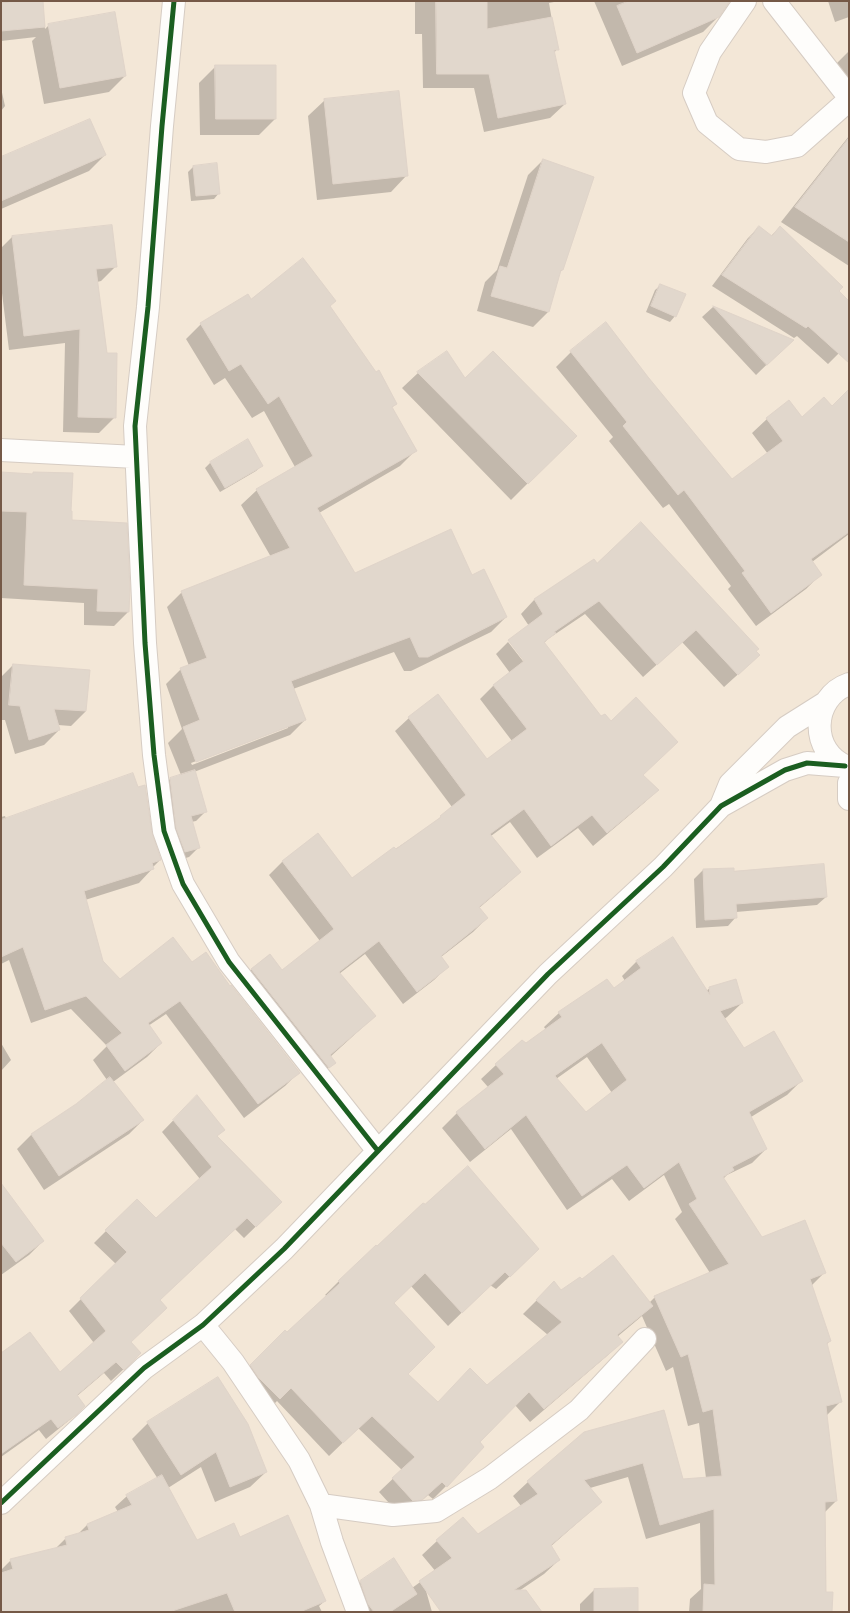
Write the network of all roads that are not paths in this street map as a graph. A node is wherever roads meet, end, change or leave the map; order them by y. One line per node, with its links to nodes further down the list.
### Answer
1 (174, 1): 6 (street)
2 (746, 1): 4 (street)
3 (774, 1): 4 (street)
4 (849, 99)
5 (1, 450): 6 (street)
6 (136, 457): 12 (street)
7 (849, 670): 8 (street)
8 (836, 693): 9 (street); 11 (street)
9 (848, 772): 10 (street); 11 (street)
10 (849, 800)
11 (722, 806): 12 (street)
12 (378, 1151): 13 (street)
13 (203, 1325): 15 (street); 16 (street)
14 (646, 1339): 16 (street)
15 (1, 1503)
16 (321, 1505): 17 (street)
17 (358, 1612)

